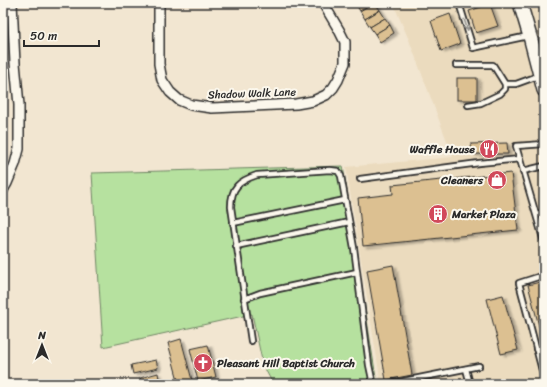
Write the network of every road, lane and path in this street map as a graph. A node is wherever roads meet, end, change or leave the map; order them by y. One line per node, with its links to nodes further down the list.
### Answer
1 (12, 3): 16 (street)
2 (159, 3): 3 (street, Shadow Walk Lane)
3 (323, 3)
4 (459, 3): 6 (lane, one-way to 6)
5 (520, 3): 6 (main road)
6 (530, 36): 9 (main road)
7 (456, 65): 8 (lane)
8 (505, 84): 9 (lane); 10 (lane)
9 (543, 84)
10 (468, 105)
11 (544, 144): 12 (lane)
12 (520, 159): 14 (lane); 15 (lane)
13 (544, 166): 14 (lane)
14 (524, 171): 19 (lane)
15 (360, 179)
16 (3, 190)
17 (345, 200): 20 (lane); 21 (lane); 21 (lane)
18 (544, 213): 19 (lane)
19 (536, 215): 22 (lane)
20 (349, 222): 23 (lane); 24 (lane)
21 (233, 223): 23 (lane)
22 (544, 242)
23 (236, 246): 26 (lane)
24 (357, 272): 26 (lane); 35 (lane)
25 (544, 275): 29 (lane)
26 (244, 299): 27 (lane)
27 (251, 341)
28 (544, 346): 29 (lane)
29 (536, 348): 33 (lane)
30 (479, 366): 31 (lane)
31 (466, 369): 32 (lane); 37 (lane)
32 (419, 378): 34 (lane); 36 (lane)
33 (544, 378)
34 (394, 383)
35 (373, 384)
36 (420, 384)
37 (470, 384)

